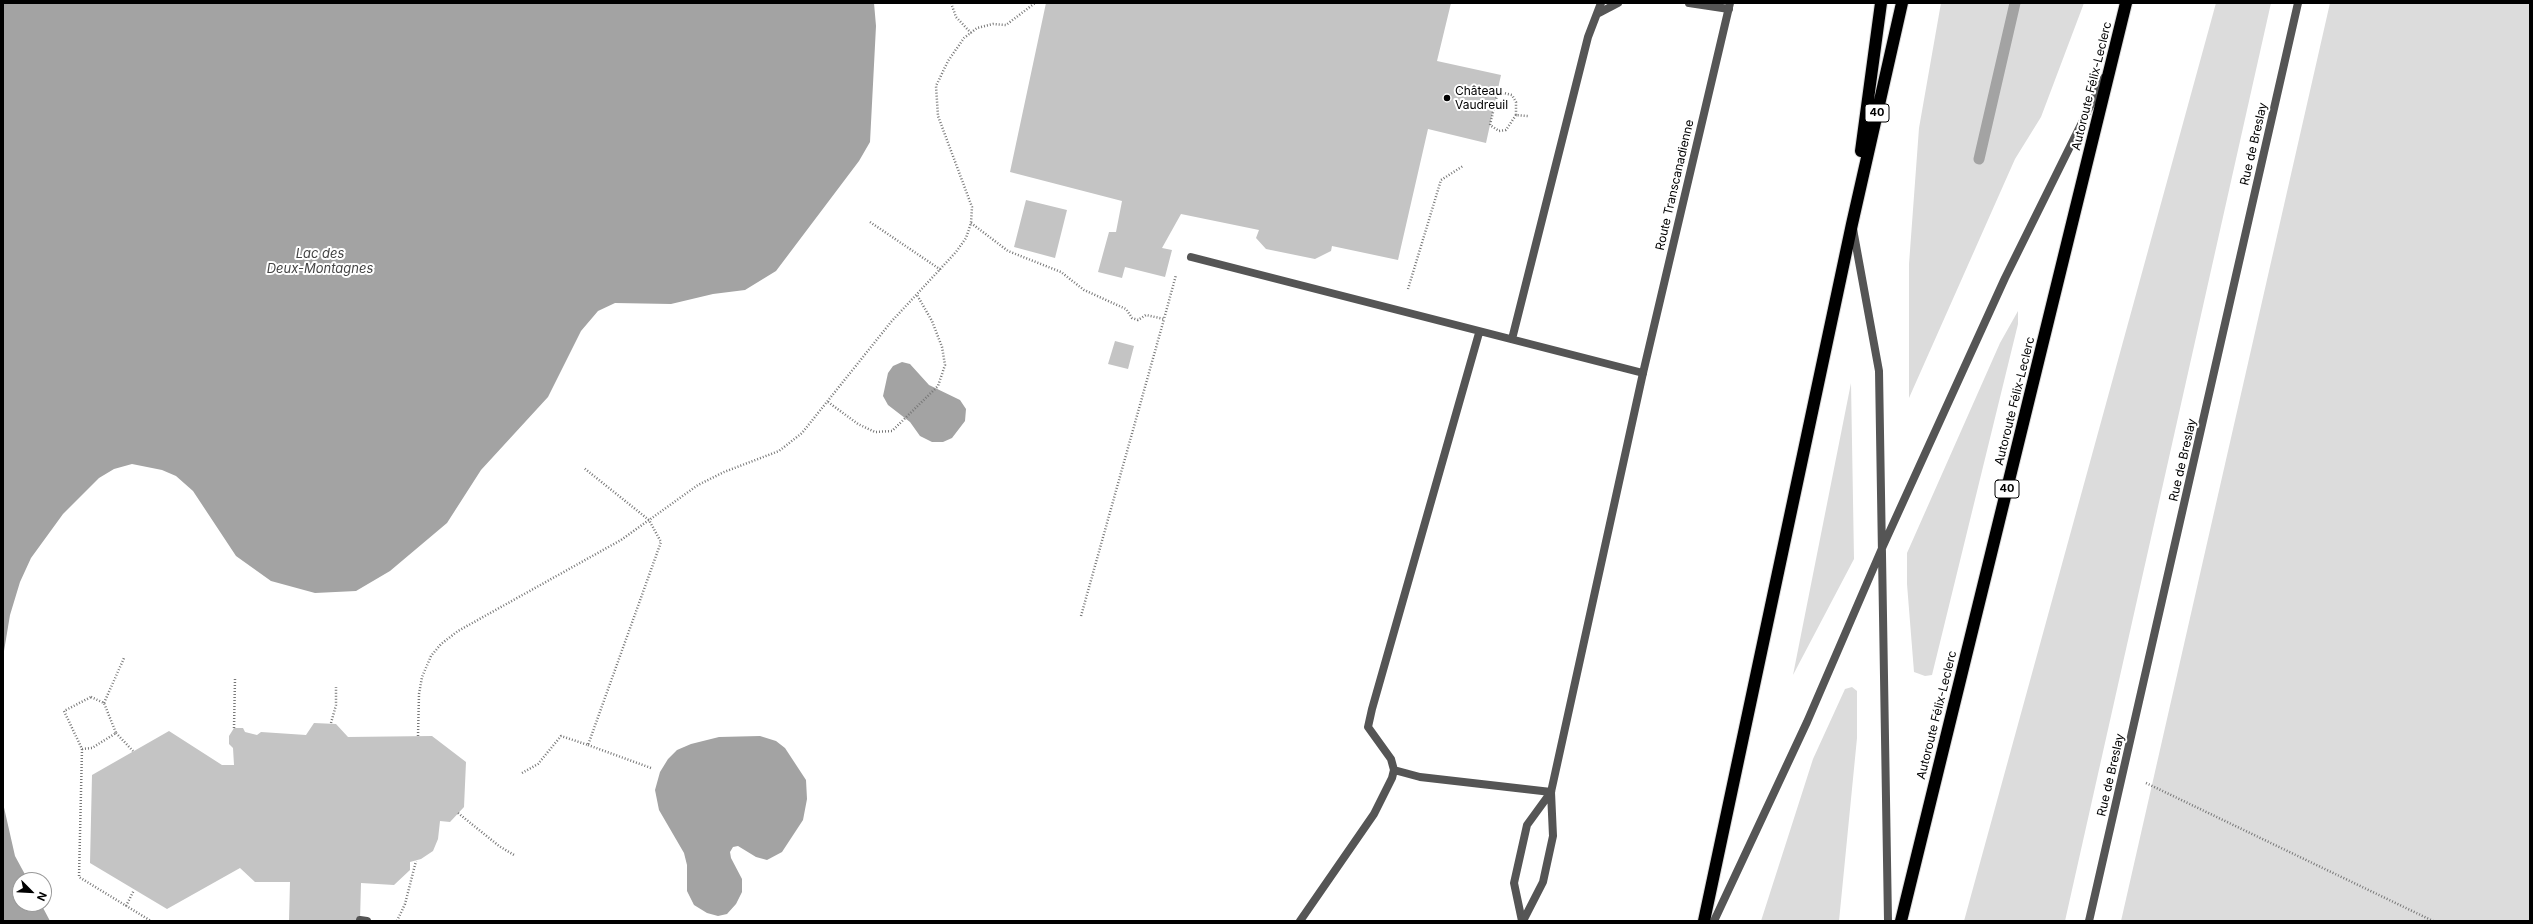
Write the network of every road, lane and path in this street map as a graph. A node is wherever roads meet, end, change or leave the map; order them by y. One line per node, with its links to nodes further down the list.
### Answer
1 (951, 3): 13 (path)
2 (1035, 3): 13 (path)
3 (1601, 3): 12 (street)
4 (1618, 3): 12 (street)
5 (1689, 3): 11 (street)
6 (1881, 3): 20 (highway)
7 (1902, 3): 20 (highway, 40)
8 (2126, 3): 14 (highway, Autoroute Félix-Leclerc / 40)
9 (2133, 3): 14 (highway)
10 (2298, 3): 48 (street, Rue de Breslay)
11 (1730, 6): 28 (street, Route Transcanadienne)
12 (1597, 14): 27 (street)
13 (970, 33): 19 (path)
14 (2114, 57): 32 (street); 62 (highway, Autoroute Félix-Leclerc / 40)
15 (1516, 115): 15 (path); 16 (path)
16 (1528, 116)
17 (1463, 166): 22 (path)
18 (870, 222): 23 (path)
19 (971, 223): 23 (path); 25 (path)
20 (1852, 224): 32 (street); 59 (highway, 40)
21 (1191, 257): 25 (path); 26 (street)
22 (1415, 260)
23 (941, 270): 24 (path)
24 (917, 295): 29 (path); 29 (path)
25 (1164, 319): 33 (path)
26 (1479, 333): 27 (street); 46 (street)
27 (1512, 339): 28 (street)
28 (1643, 373): 49 (street, Route Transcanadienne)
29 (828, 402): 31 (path)
30 (584, 468): 31 (path)
31 (650, 520): 41 (path); 42 (path)
32 (1883, 546): 60 (street); 61 (street)
33 (1081, 616)
34 (124, 658): 37 (path)
35 (235, 679): 39 (path)
36 (336, 687): 38 (path)
37 (104, 703): 40 (path); 43 (path)
38 (331, 724)
39 (234, 728)
40 (116, 733): 43 (path); 44 (path)
41 (418, 736)
42 (588, 745): 45 (path); 47 (path)
43 (82, 749): 54 (path)
44 (134, 751)
45 (652, 768)
46 (1394, 770): 49 (street); 57 (street)
47 (522, 773)
48 (2124, 773): 63 (street, Rue de Breslay); 64 (path)
49 (1552, 792): 58 (street); 58 (street)
50 (458, 813): 51 (path)
51 (514, 855)
52 (416, 861): 56 (path)
53 (134, 890): 54 (path)
54 (126, 906): 55 (path)
55 (151, 921)
56 (397, 921)
57 (1300, 921)
58 (1522, 921)
59 (1704, 921)
60 (1714, 921)
61 (1888, 921)
62 (1901, 921)
63 (2089, 921)
64 (2433, 921)

